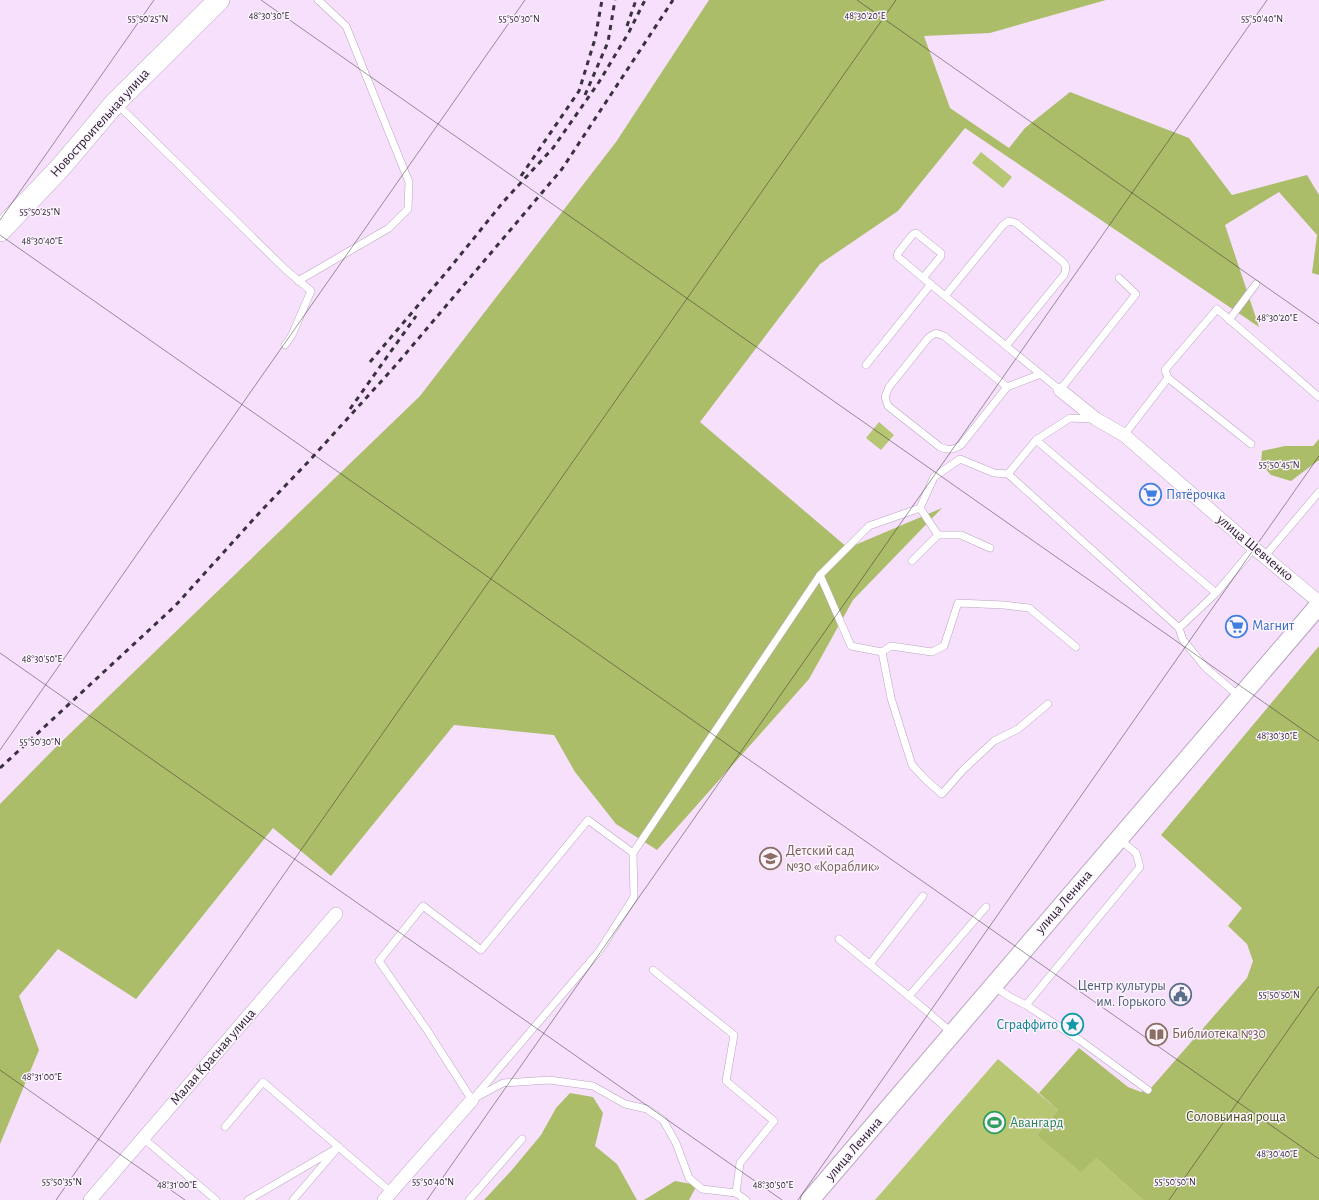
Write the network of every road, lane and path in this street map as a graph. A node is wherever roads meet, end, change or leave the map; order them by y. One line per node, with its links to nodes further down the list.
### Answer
1 (219, 0): 3 (main road, Новостроительная улица)
2 (318, 0): 7 (lane)
3 (115, 103): 4 (main road, Новостроительная улица); 7 (lane)
4 (0, 231)
5 (923, 278): 5 (lane); 8 (lane)
6 (1119, 278): 18 (lane)
7 (298, 280): 12 (lane)
8 (931, 284): 10 (lane); 14 (lane)
9 (1256, 284): 11 (lane)
10 (945, 296): 13 (lane); 13 (lane)
11 (1229, 320): 16 (lane); 19 (lane)
12 (285, 345)
13 (1006, 346): 15 (lane)
14 (866, 365)
15 (1040, 374): 17 (lane); 18 (lane)
16 (1168, 378): 21 (lane); 23 (lane)
17 (1007, 387): 17 (lane)
18 (1060, 390): 20 (street, улица Шевченко)
19 (1319, 397)
20 (1096, 419): 21 (street, улица Шевченко); 22 (lane)
21 (1124, 435): 29 (street, улица Шевченко)
22 (1036, 440): 24 (lane); 32 (lane)
23 (1251, 444)
24 (1008, 474): 26 (lane); 35 (lane)
25 (1319, 492): 29 (lane)
26 (920, 508): 27 (lane); 31 (lane)
27 (938, 535): 28 (lane); 30 (lane)
28 (990, 548)
29 (1259, 552): 32 (lane); 33 (street, улица Шевченко)
30 (912, 561)
31 (820, 575): 37 (lane); 41 (lane)
32 (1216, 593): 35 (lane)
33 (1319, 602)
34 (1319, 605): 38 (main road, улица Ленина)
35 (1179, 628): 38 (lane)
36 (1076, 647): 37 (lane)
37 (882, 652): 39 (lane)
38 (1240, 697): 40 (main road, улица Ленина)
39 (1048, 704)
40 (1119, 839): 48 (main road, улица Ленина); 50 (lane)
41 (633, 853): 53 (lane); 53 (lane)
42 (923, 896): 46 (lane)
43 (986, 907): 49 (lane)
44 (336, 914): 55 (street, Малая Красная улица)
45 (838, 939): 46 (lane)
46 (870, 964): 49 (lane)
47 (653, 970): 58 (lane)
48 (993, 986): 50 (lane); 51 (main road, улица Ленина)
49 (909, 996): 51 (lane)
50 (1026, 1005): 52 (lane)
51 (952, 1033): 66 (main road, улица Ленина)
52 (1148, 1090)
53 (472, 1100): 58 (lane); 59 (street)
54 (225, 1127): 57 (lane)
55 (143, 1138): 60 (street, Малая Красная улица); 61 (lane)
56 (522, 1139): 64 (lane)
57 (339, 1147): 59 (lane); 62 (lane); 63 (lane)
58 (736, 1193): 65 (lane)
59 (386, 1198)
60 (90, 1200)
61 (216, 1200)
62 (248, 1200)
63 (293, 1200)
64 (469, 1200)
65 (746, 1200)
66 (810, 1200)

